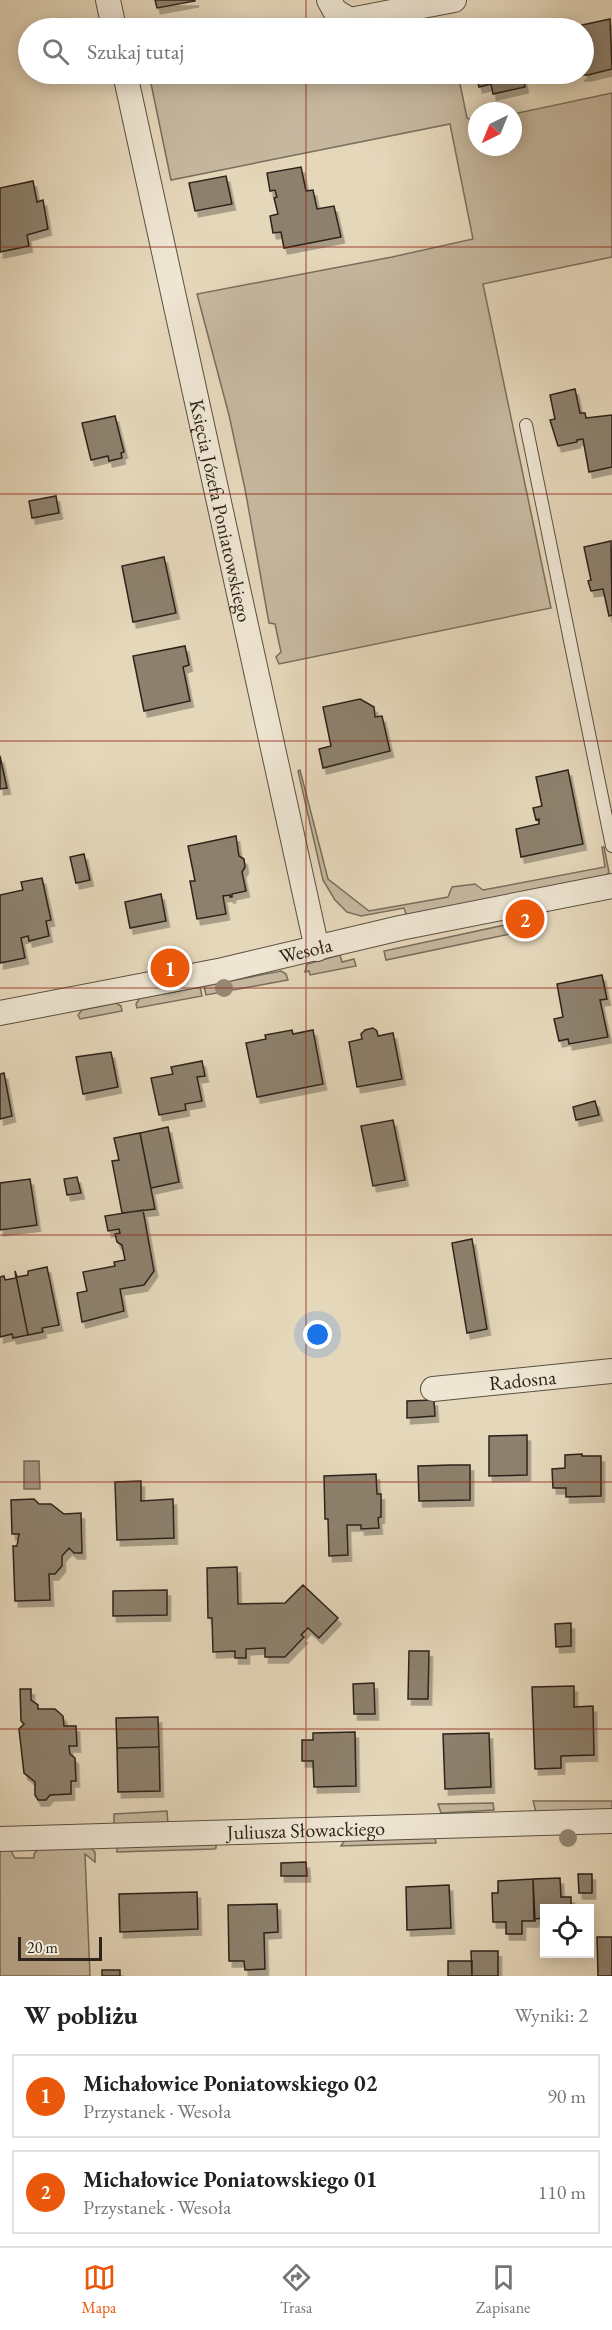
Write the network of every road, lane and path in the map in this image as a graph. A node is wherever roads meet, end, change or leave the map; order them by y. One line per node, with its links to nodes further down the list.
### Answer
1 (108, 0): 4 (street)
2 (329, 0): 5 (street)
3 (453, 0): 6 (street)
4 (112, 18)
5 (347, 18)
6 (360, 18)
7 (126, 84): 11 (street, Księcia Józefa Poniatowskiego)
8 (526, 425): 9 (lane)
9 (612, 846)
10 (612, 886): 11 (street, Wesoła)
11 (317, 949): 12 (street, Wesoła)
12 (0, 1012)
13 (612, 1371): 14 (street, Radosna)
14 (433, 1389)
15 (612, 1821): 16 (street, Juliusza Słowackiego)
16 (0, 1839)

